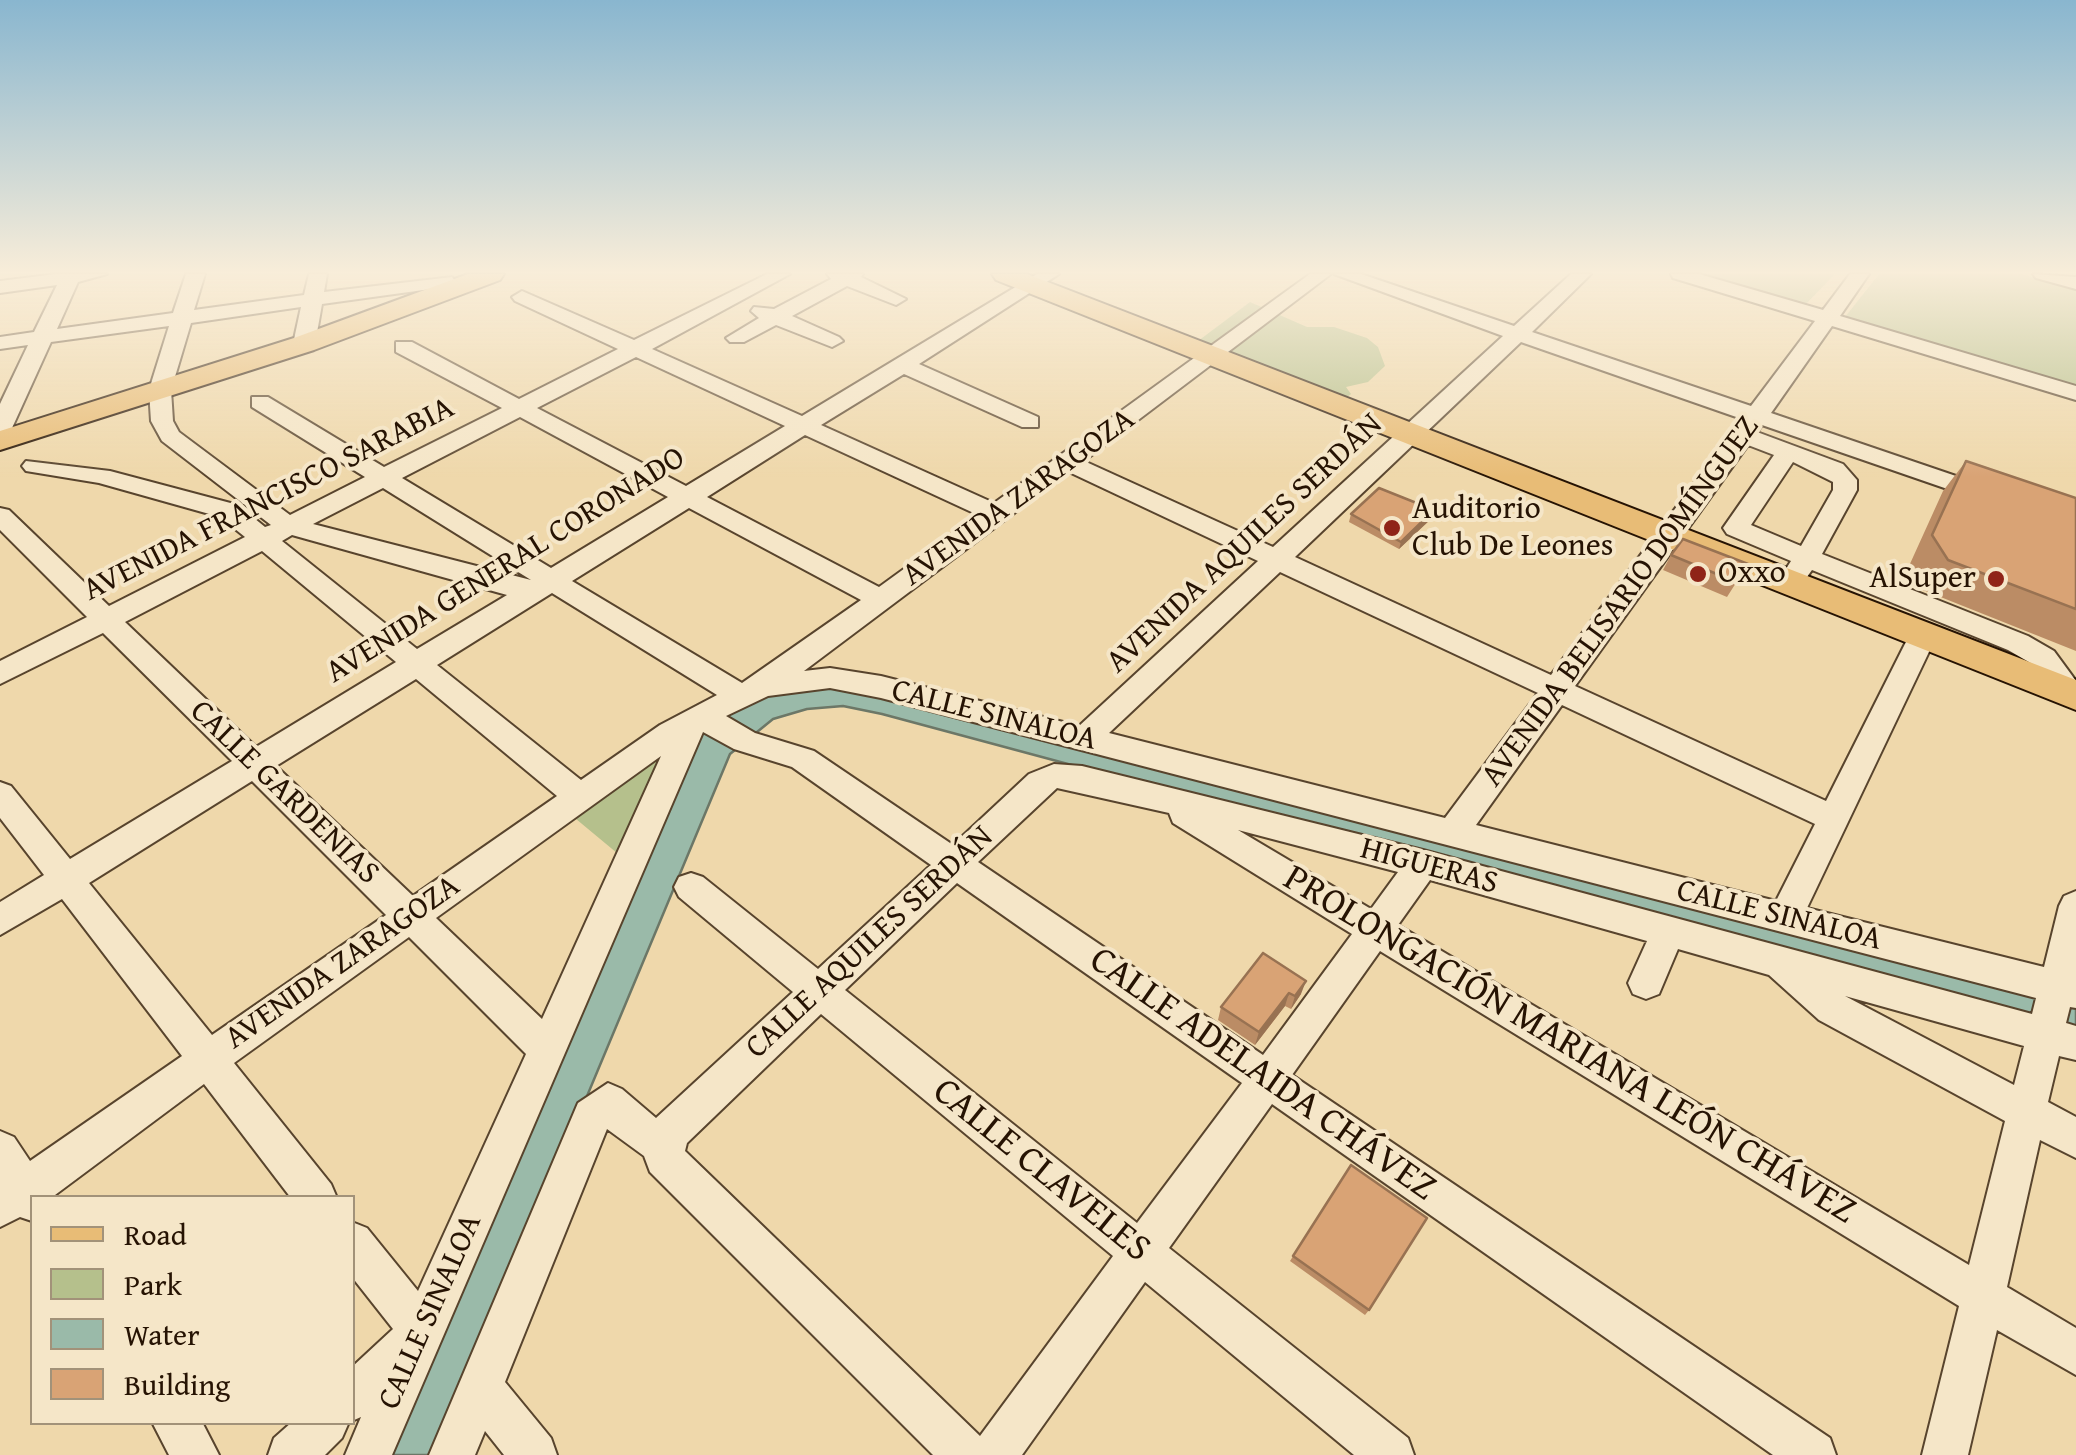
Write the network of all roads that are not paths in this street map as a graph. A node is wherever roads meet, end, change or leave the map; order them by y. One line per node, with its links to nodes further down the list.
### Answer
1 (38, 342): 25 (street)
2 (175, 342): 18 (street)
3 (309, 342): 13 (main road)
4 (619, 342): 15 (street)
5 (648, 342): 15 (street, AVENIDA FRANCISCO SARABIA)
6 (937, 342): 17 (street, AVENIDA GENERAL CORONADO)
7 (1185, 342): 16 (main road)
8 (1229, 342): 16 (street, AVENIDA ZARAGOZA)
9 (1509, 342): 26 (street, AVENIDA AQUILES SERDÁN)
10 (1538, 342): 24 (street)
11 (1810, 342): 24 (street, AVENIDA BELISARIO DOMÍNGUEZ)
12 (1906, 342): 19 (street)
13 (304, 344): 18 (main road)
14 (404, 347): 21 (street)
15 (634, 349): 21 (street, AVENIDA FRANCISCO SARABIA); 23 (street)
16 (1213, 354): 26 (main road); 29 (street, AVENIDA ZARAGOZA)
17 (901, 364): 22 (street); 23 (street, AVENIDA GENERAL CORONADO)
18 (160, 390): 27 (main road); 36 (street)
19 (2076, 393)
20 (260, 402): 31 (street)
21 (518, 408): 31 (street, AVENIDA FRANCISCO SARABIA); 32 (street)
22 (1030, 422)
23 (802, 425): 32 (street, AVENIDA GENERAL CORONADO); 34 (street)
24 (1749, 425): 28 (street); 33 (street); 37 (street, AVENIDA BELISARIO DOMÍNGUEZ)
25 (0, 428)
26 (1411, 433): 37 (main road); 38 (street, AVENIDA AQUILES SERDÁN)
27 (0, 441)
28 (1788, 452): 39 (street); 39 (street)
29 (1069, 463): 34 (street, AVENIDA ZARAGOZA); 38 (street)
30 (34, 466): 36 (street)
31 (383, 478): 36 (street, AVENIDA FRANCISCO SARABIA); 40 (street)
32 (686, 496): 40 (street, AVENIDA GENERAL CORONADO); 41 (street)
33 (2020, 506)
34 (996, 514): 41 (street, AVENIDA ZARAGOZA)
35 (0, 516): 42 (street, CALLE GARDENIAS)
36 (276, 532): 40 (street); 42 (street, AVENIDA FRANCISCO SARABIA); 44 (street)
37 (1669, 535): 39 (main road); 46 (street, AVENIDA BELISARIO DOMÍNGUEZ)
38 (1276, 559): 46 (street); 50 (street, AVENIDA AQUILES SERDÁN)
39 (1798, 570): 43 (main road); 48 (street)
40 (540, 586): 44 (street, AVENIDA GENERAL CORONADO); 47 (street)
41 (881, 599): 47 (street, AVENIDA ZARAGOZA)
42 (106, 620): 45 (street, AVENIDA FRANCISCO SARABIA); 51 (street, CALLE GARDENIAS)
43 (1922, 636): 48 (main road); 56 (street)
44 (416, 663): 51 (street, AVENIDA GENERAL CORONADO); 55 (street)
45 (0, 674)
46 (1557, 690): 56 (street); 57 (street, AVENIDA BELISARIO DOMÍNGUEZ)
47 (752, 691): 49 (street, CALLE SINALOA); 50 (street, CALLE SINALOA)
48 (2073, 695)
49 (700, 722): 55 (street, AVENIDA ZARAGOZA); 58 (street, CALLE ADELAIDA CHÁVEZ); 72 (street, CALLE SINALOA)
50 (1084, 739): 57 (street, CALLE SINALOA)
51 (254, 763): 60 (street, AVENIDA GENERAL CORONADO); 63 (street, CALLE GARDENIAS)
52 (1082, 778): 54 (street, HIGUERAS); 58 (street, CALLE AQUILES SERDÁN)
53 (0, 795): 60 (street)
54 (1154, 796): 59 (street, HIGUERAS); 66 (street, PROLONGACIÓN MARIANA LEÓN CHÁVEZ)
55 (580, 797): 63 (street, AVENIDA ZARAGOZA)
56 (1835, 819): 64 (street)
57 (1452, 833): 64 (street, CALLE SINALOA)
58 (955, 863): 70 (street, CALLE AQUILES SERDÁN); 74 (street, CALLE ADELAIDA CHÁVEZ)
59 (1423, 864): 66 (street); 67 (street, HIGUERAS)
60 (66, 879): 65 (street, AVENIDA GENERAL CORONADO); 73 (street)
61 (691, 887): 70 (street, CALLE CLAVELES)
62 (2076, 906): 71 (street)
63 (410, 916): 72 (street, CALLE GARDENIAS); 73 (street, AVENIDA ZARAGOZA)
64 (1785, 918): 71 (street, CALLE SINALOA)
65 (0, 920)
66 (1376, 929): 74 (street); 83 (street, PROLONGACIÓN MARIANA LEÓN CHÁVEZ)
67 (1668, 933): 68 (street, HIGUERAS); 69 (street)
68 (1774, 963): 71 (street, HIGUERAS); 75 (street)
69 (1646, 983)
70 (819, 991): 77 (street, CALLE AQUILES SERDÁN); 82 (street, CALLE CLAVELES)
71 (2061, 1013): 75 (street)
72 (547, 1049): 84 (street, CALLE SINALOA)
73 (208, 1058): 79 (street); 80 (street, AVENIDA ZARAGOZA)
74 (1268, 1079): 82 (street); 98 (street, CALLE ADELAIDA CHÁVEZ)
75 (2029, 1113): 76 (street); 83 (street)
76 (2076, 1138)
77 (668, 1140): 86 (street); 95 (street)
78 (0, 1150): 80 (street)
79 (315, 1195)
80 (19, 1198)
81 (355, 1246): 84 (street)
82 (1141, 1252): 96 (street); 97 (street, CALLE CLAVELES)
83 (1984, 1297): 85 (street, PROLONGACIÓN MARIANA LEÓN CHÁVEZ); 99 (street)
84 (422, 1332): 87 (street); 92 (street, CALLE SINALOA)
85 (2076, 1353)
86 (480, 1388): 93 (street); 94 (street)
87 (355, 1395)
88 (177, 1425): 90 (street)
89 (323, 1425): 91 (street)
90 (196, 1455)
91 (292, 1455)
92 (368, 1455)
93 (452, 1455)
94 (534, 1455)
95 (966, 1455)
96 (994, 1455)
97 (1391, 1455)
98 (1813, 1455)
99 (1945, 1455)

